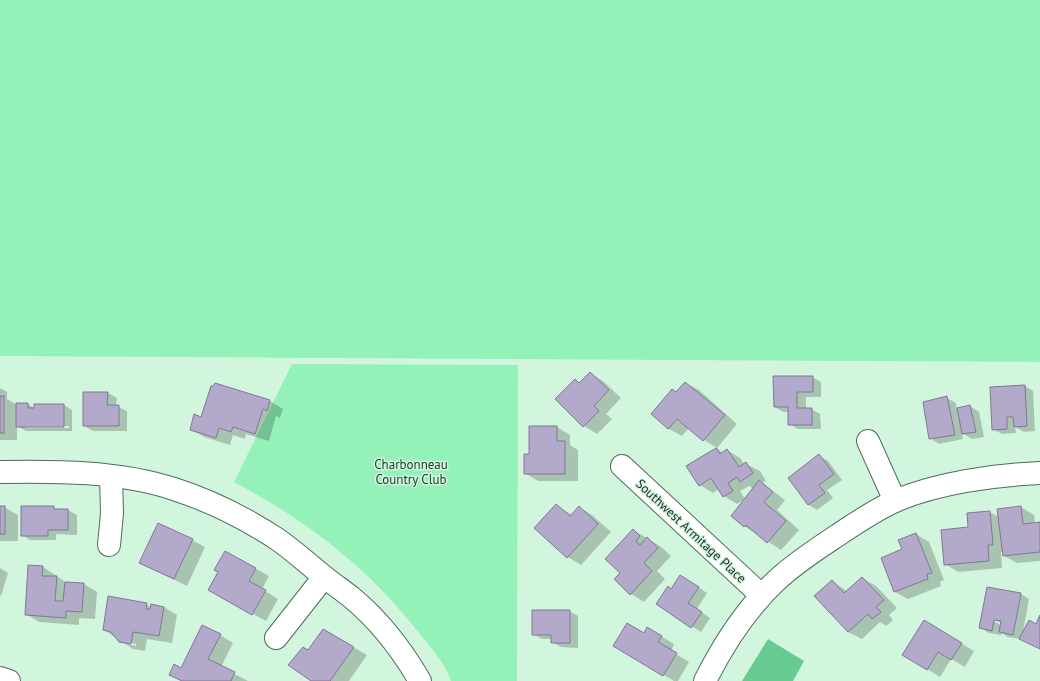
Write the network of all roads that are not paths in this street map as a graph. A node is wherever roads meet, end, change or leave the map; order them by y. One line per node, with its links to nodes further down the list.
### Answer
1 (868, 441): 6 (street)
2 (622, 466): 9 (street, Southwest Armitage Place)
3 (0, 472): 5 (street)
4 (1040, 473): 6 (street)
5 (111, 476): 7 (street); 8 (street)
6 (895, 501): 9 (street)
7 (109, 545)
8 (324, 577): 10 (street); 13 (street)
9 (761, 595): 14 (street)
10 (276, 638)
11 (0, 678): 12 (street)
12 (9, 681)
13 (420, 681)
14 (706, 681)

